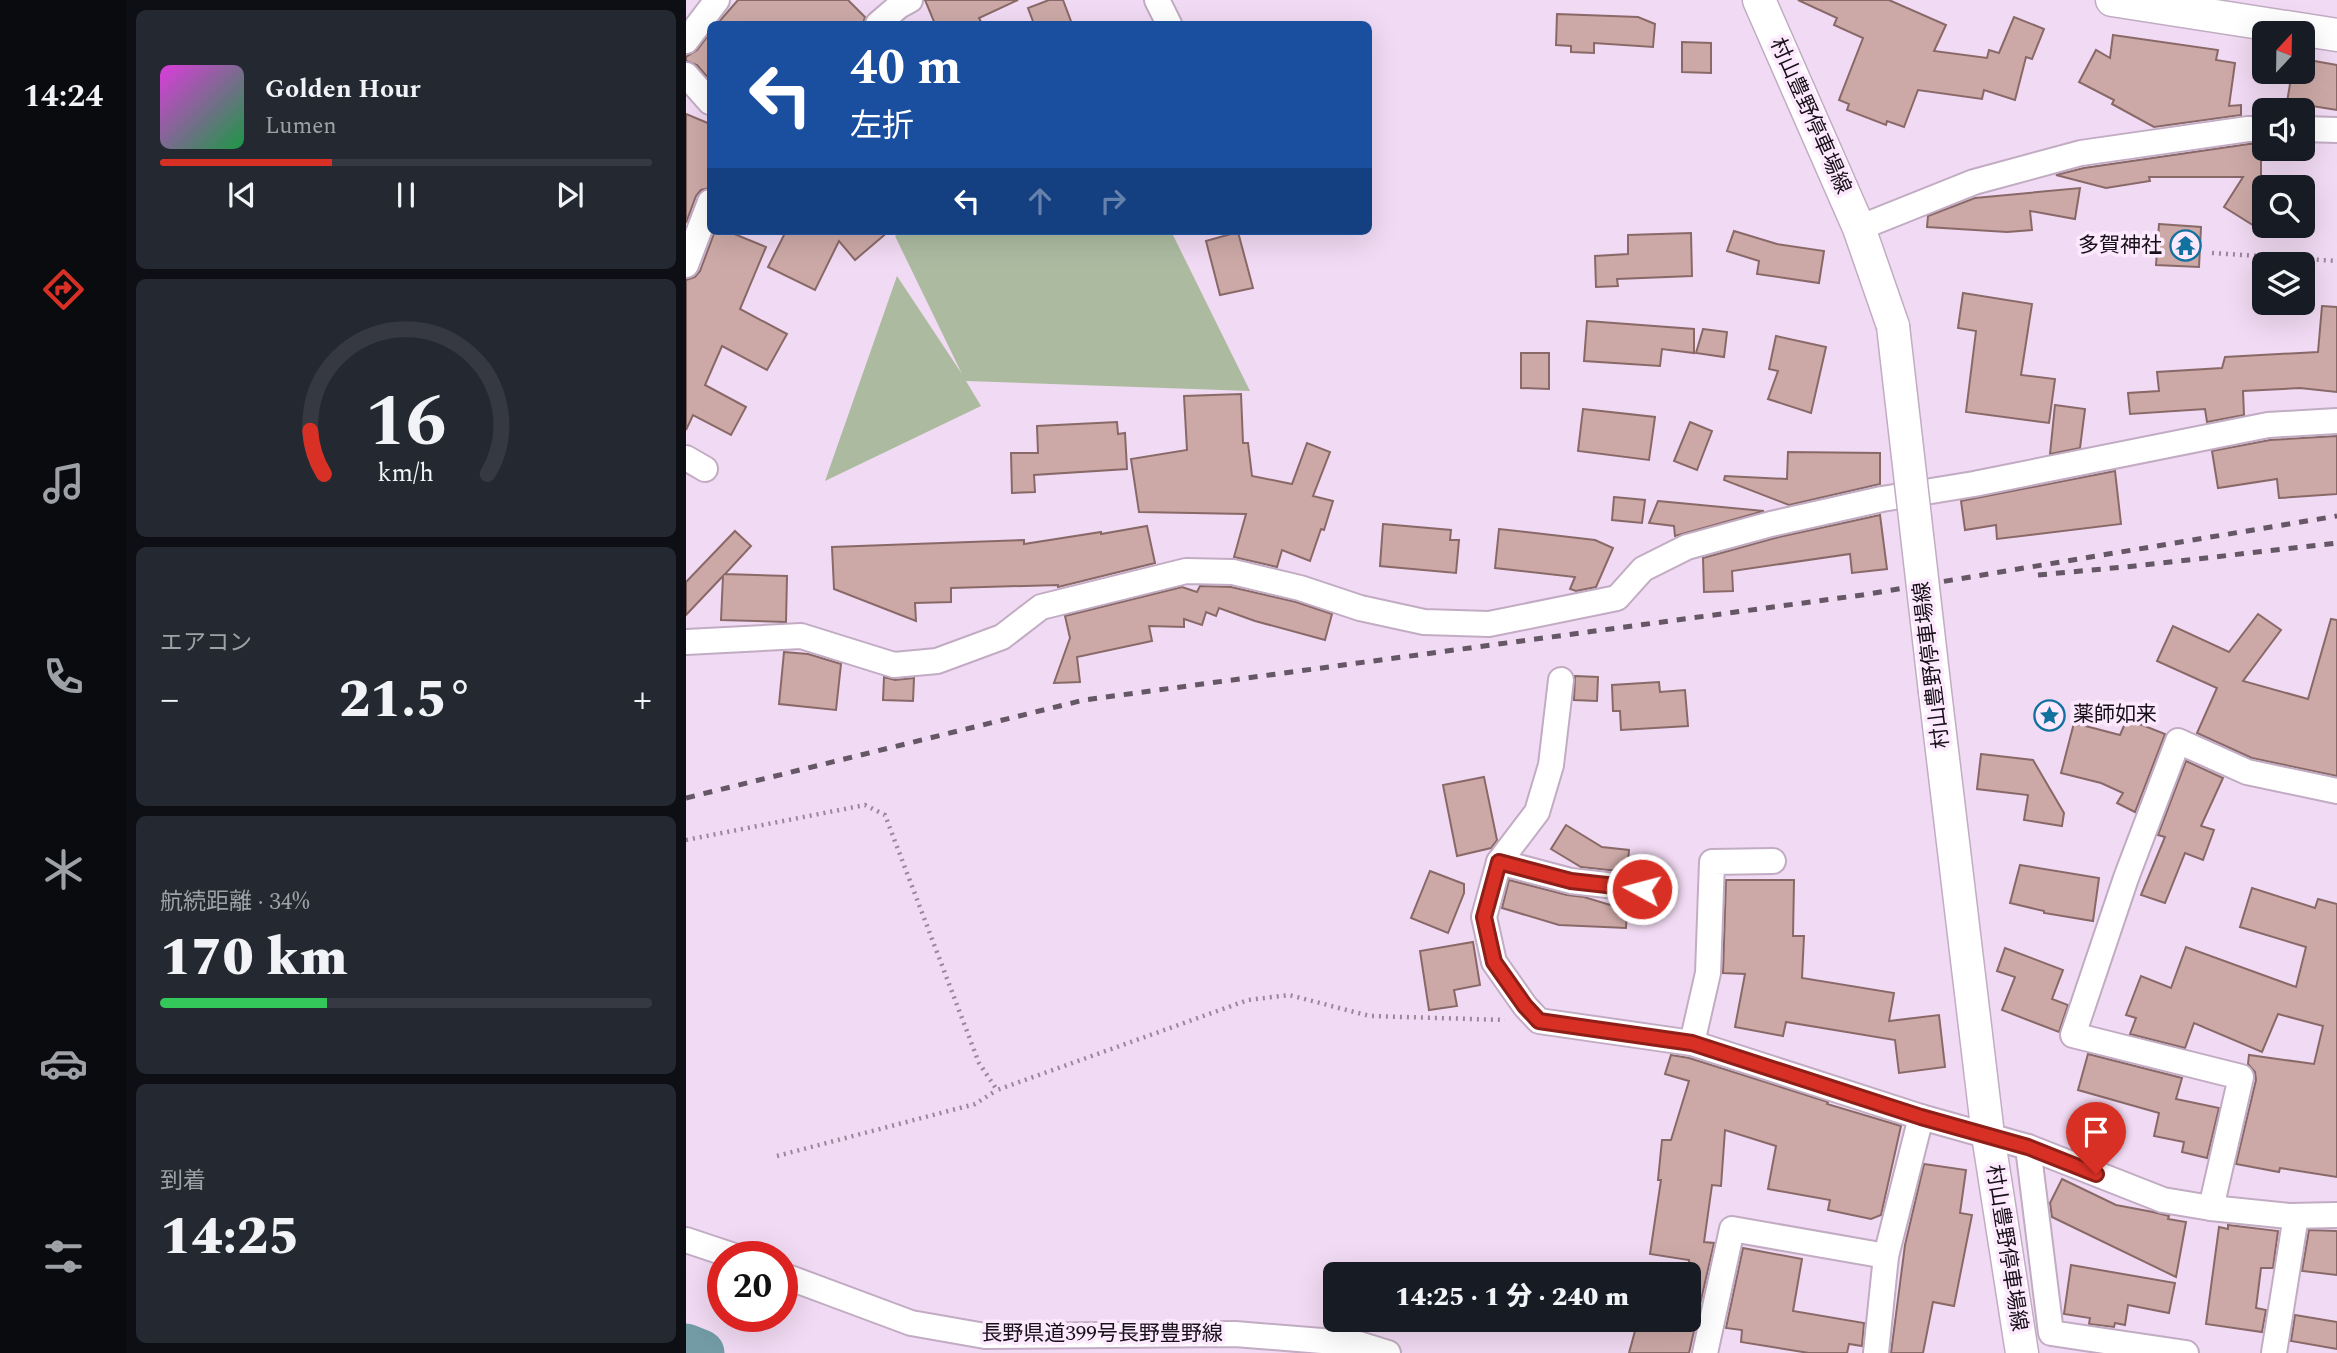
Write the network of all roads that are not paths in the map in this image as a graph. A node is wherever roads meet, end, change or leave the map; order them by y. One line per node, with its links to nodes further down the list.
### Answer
1 (717, 0): 9 (street)
2 (910, 0): 6 (street)
3 (1157, 0): 7 (street)
4 (1759, 0): 16 (main road, 村山豊野停車場線)
5 (2112, 0): 8 (main road)
6 (882, 21)
7 (1168, 21)
8 (2337, 35)
9 (686, 41)
10 (686, 75): 11 (street)
11 (707, 99)
12 (2252, 129): 16 (street)
13 (2315, 129): 14 (street)
14 (2337, 130)
15 (707, 210): 17 (street)
16 (1859, 228): 27 (main road, 村山豊野停車場線, bridge)
17 (686, 265)
18 (2337, 421): 19 (street)
19 (686, 642)
20 (1561, 680): 23 (street)
21 (2337, 792): 29 (street)
22 (1773, 861): 25 (street)
23 (1499, 862): 24 (street); 25 (street)
24 (1642, 889)
25 (1692, 1043): 26 (street)
26 (1921, 1117): 27 (street); 34 (street)
27 (1988, 1135): 28 (street); 39 (main road, 村山豊野停車場線)
28 (2028, 1147): 29 (street); 40 (street)
29 (2211, 1208): 31 (street)
30 (2337, 1215): 31 (street)
31 (2296, 1216): 41 (street)
32 (686, 1240): 33 (street)
33 (707, 1247)
34 (1886, 1256): 37 (street); 38 (street)
35 (798, 1281): 36 (street, 長野県道399号長野豊野線)
36 (1388, 1353)
37 (1705, 1353)
38 (1876, 1353)
39 (2022, 1353)
40 (2186, 1353)
41 (2274, 1353)

